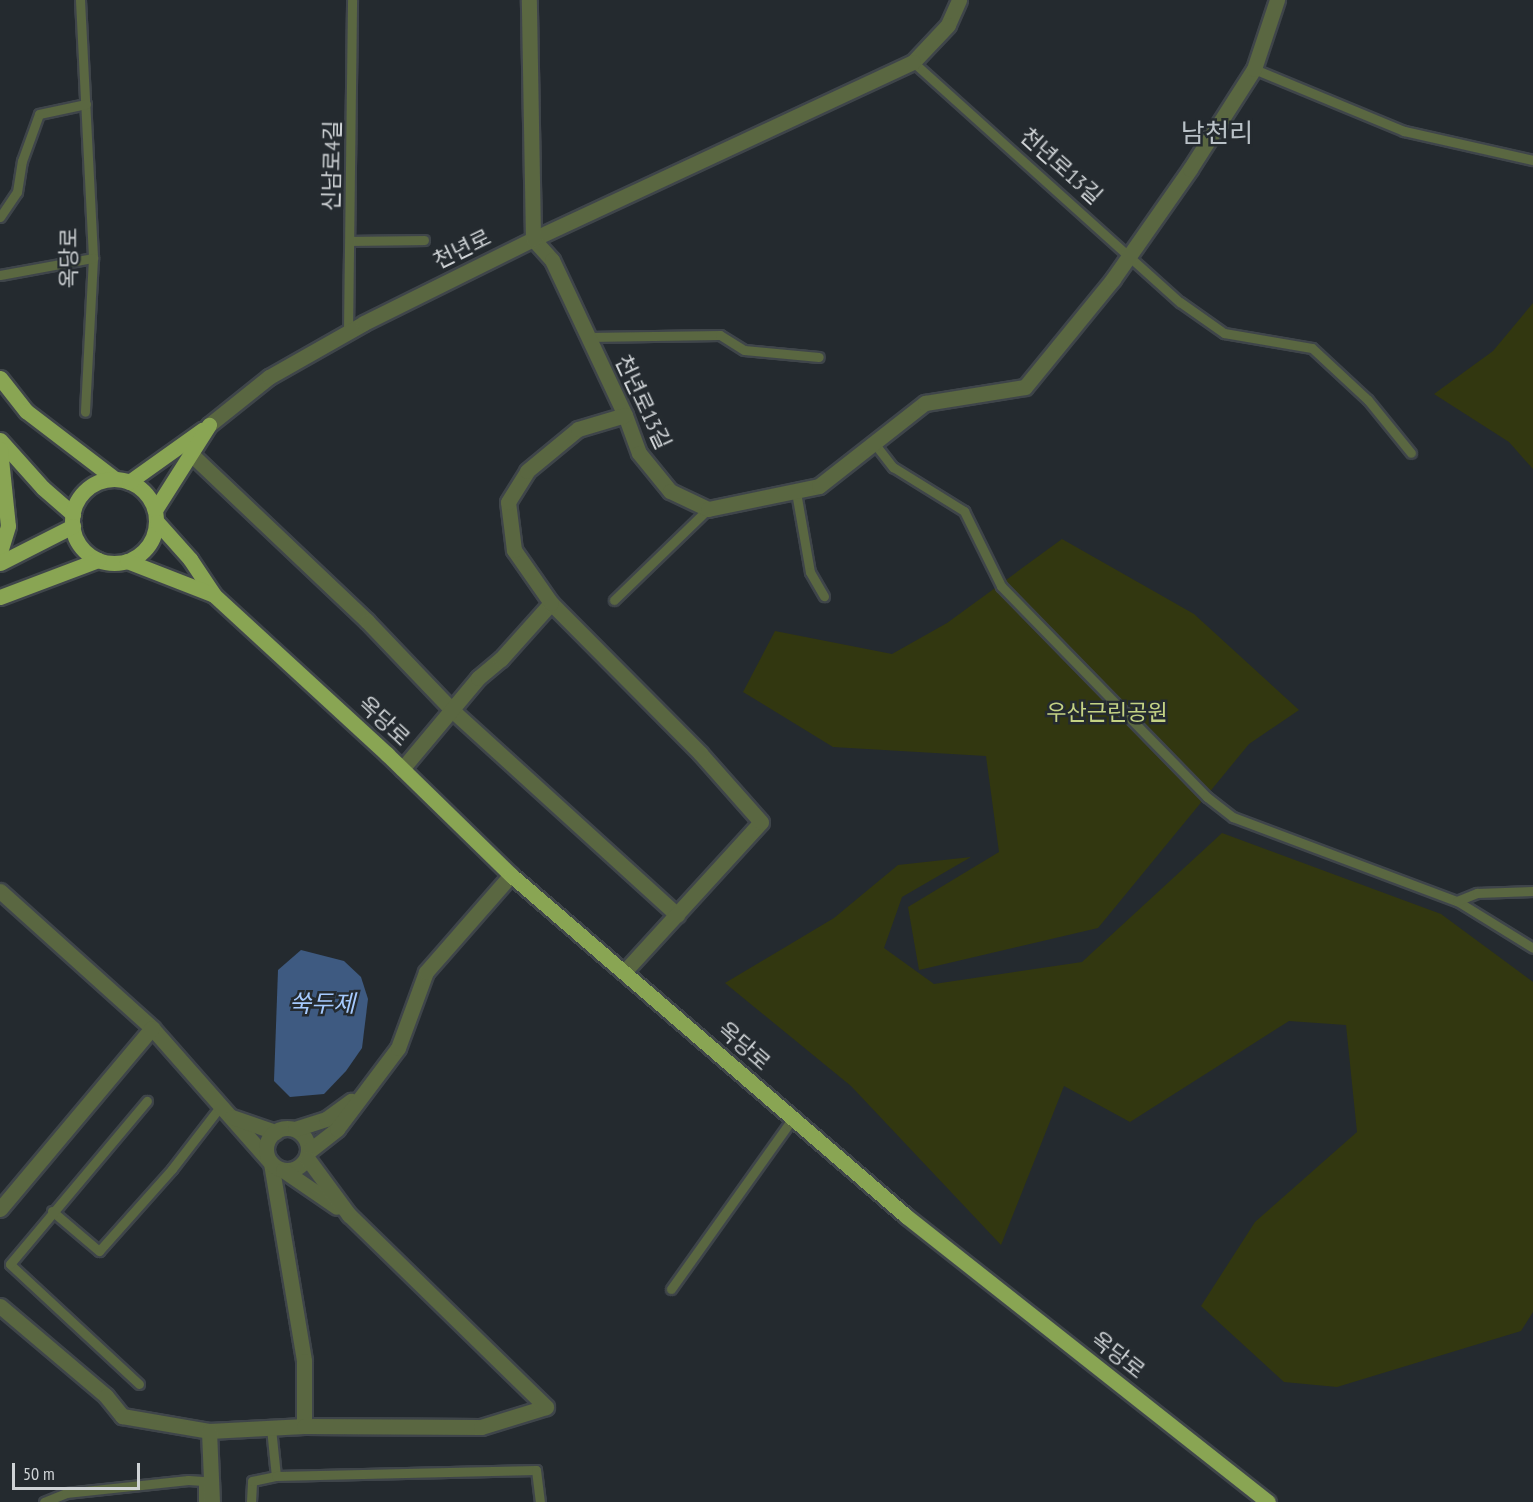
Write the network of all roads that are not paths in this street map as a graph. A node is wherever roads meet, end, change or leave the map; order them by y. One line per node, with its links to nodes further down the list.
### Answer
1 (80, 0): 8 (lane, 옥당로)
2 (352, 0): 13 (lane, 신남로4길)
3 (529, 0): 11 (street)
4 (959, 0): 6 (street)
5 (1277, 0): 7 (street)
6 (913, 62): 11 (street); 14 (lane, 천년로13길)
7 (1254, 69): 9 (lane); 14 (street)
8 (86, 104): 10 (lane); 15 (lane, 옥당로)
9 (1533, 160)
10 (0, 217)
11 (533, 239): 17 (street, 천년로); 18 (street, 천년로13길)
12 (424, 240): 13 (lane)
13 (350, 241): 17 (lane, 신남로4길)
14 (1126, 255): 25 (street); 27 (lane, 천년로13길)
15 (93, 258): 16 (lane); 21 (lane, 옥당로)
16 (0, 275)
17 (348, 332): 23 (street, 천년로)
18 (588, 337): 19 (lane); 22 (street, 천년로13길)
19 (819, 357)
20 (0, 378): 29 (main road)
21 (85, 412)
22 (625, 415): 31 (street, 천년로13길); 42 (street)
23 (209, 425): 28 (main road); 29 (main road)
24 (0, 440): 33 (main road)
25 (874, 443): 30 (street); 48 (lane)
26 (0, 449): 34 (main road)
27 (1410, 453)
28 (191, 454): 32 (main road); 43 (street)
29 (122, 481): 32 (main road); 33 (main road)
30 (796, 492): 31 (street); 39 (lane)
31 (708, 509): 41 (lane)
32 (156, 516): 36 (main road); 38 (main road)
33 (73, 520): 35 (main road); 37 (main road)
34 (0, 552)
35 (98, 560): 36 (main road); 40 (main road)
36 (127, 561): 38 (main road)
37 (0, 563)
38 (214, 596): 44 (main road, 옥당로)
39 (824, 596)
40 (0, 597)
41 (614, 600)
42 (551, 603): 43 (street); 49 (street)
43 (453, 711): 44 (street); 49 (street)
44 (402, 768): 45 (main road, 옥당로)
45 (511, 875): 51 (main road, 옥당로); 53 (street)
46 (0, 891): 52 (street)
47 (1533, 891): 48 (lane)
48 (1457, 901): 50 (lane)
49 (677, 915): 51 (street)
50 (1533, 948)
51 (624, 972): 56 (main road, 옥당로)
52 (152, 1028): 55 (street); 61 (street)
53 (366, 1090): 57 (street); 59 (street)
54 (147, 1101): 62 (lane)
55 (222, 1110): 58 (street); 60 (street); 62 (lane)
56 (793, 1118): 64 (lane); 77 (main road, 옥당로)
57 (295, 1129): 58 (street); 59 (street)
58 (275, 1132): 60 (street)
59 (308, 1155): 60 (street); 63 (street)
60 (277, 1166): 63 (street); 67 (street)
61 (0, 1209)
62 (52, 1211): 66 (lane)
63 (349, 1215): 67 (street)
64 (671, 1289)
65 (0, 1306): 69 (street)
66 (139, 1384)
67 (304, 1426): 68 (street)
68 (271, 1428): 69 (street); 70 (lane)
69 (209, 1431): 71 (street)
70 (276, 1476): 75 (lane); 76 (lane)
71 (207, 1483): 72 (lane); 73 (lane); 74 (street)
72 (44, 1502)
73 (203, 1502)
74 (212, 1502)
75 (250, 1502)
76 (540, 1502)
77 (1268, 1502)

